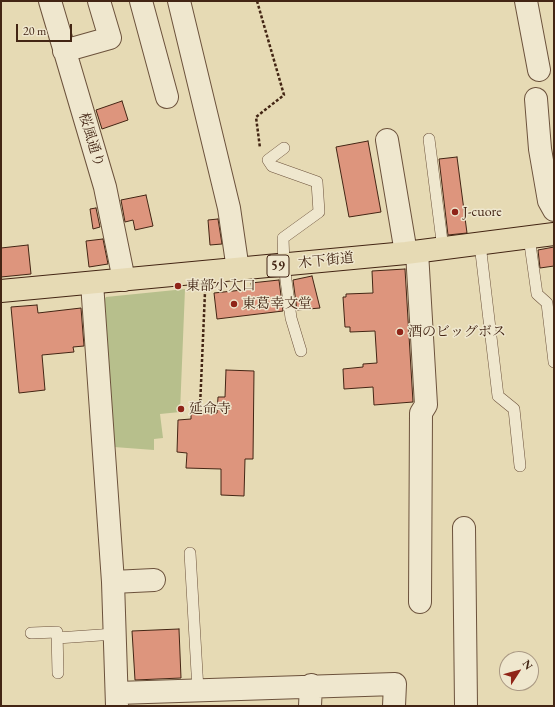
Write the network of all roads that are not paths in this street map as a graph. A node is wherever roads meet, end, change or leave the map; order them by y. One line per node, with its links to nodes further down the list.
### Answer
1 (50, 1): 6 (street, 桜風通り)
2 (99, 1): 6 (street)
3 (141, 1): 8 (street)
4 (179, 1): 20 (street)
5 (526, 1): 7 (street)
6 (64, 51): 21 (street, 桜風通り)
7 (539, 70)
8 (167, 97)
9 (536, 98): 13 (street)
10 (429, 139): 17 (lane)
11 (387, 140): 18 (street)
12 (284, 148): 19 (lane)
13 (554, 210)
14 (554, 234): 15 (main road, 木下街道 / 59)
15 (529, 238): 16 (main road, 木下街道 / 59); 25 (lane)
16 (480, 244): 17 (main road, 木下街道 / 59); 26 (lane)
17 (442, 249): 18 (main road, 木下街道 / 59)
18 (412, 252): 19 (main road, 木下街道 / 59); 31 (street)
19 (284, 265): 20 (main road, 木下街道 / 59); 24 (lane)
20 (238, 270): 21 (main road, 木下街道 / 59)
21 (124, 280): 22 (main road, 木下街道 / 59)
22 (92, 283): 23 (main road, 木下街道 / 59); 30 (street)
23 (1, 291)
24 (301, 351)
25 (554, 362)
26 (520, 466)
27 (464, 528): 41 (street)
28 (190, 553): 36 (lane)
29 (154, 580): 30 (street)
30 (113, 582): 33 (street)
31 (420, 602)
32 (31, 633): 34 (lane)
33 (115, 634): 34 (lane); 39 (street)
34 (57, 638): 35 (lane)
35 (58, 673)
36 (198, 690): 38 (street); 39 (street)
37 (310, 696): 38 (street); 40 (street)
38 (226, 697)
39 (117, 699)
40 (394, 706)
41 (466, 706)

